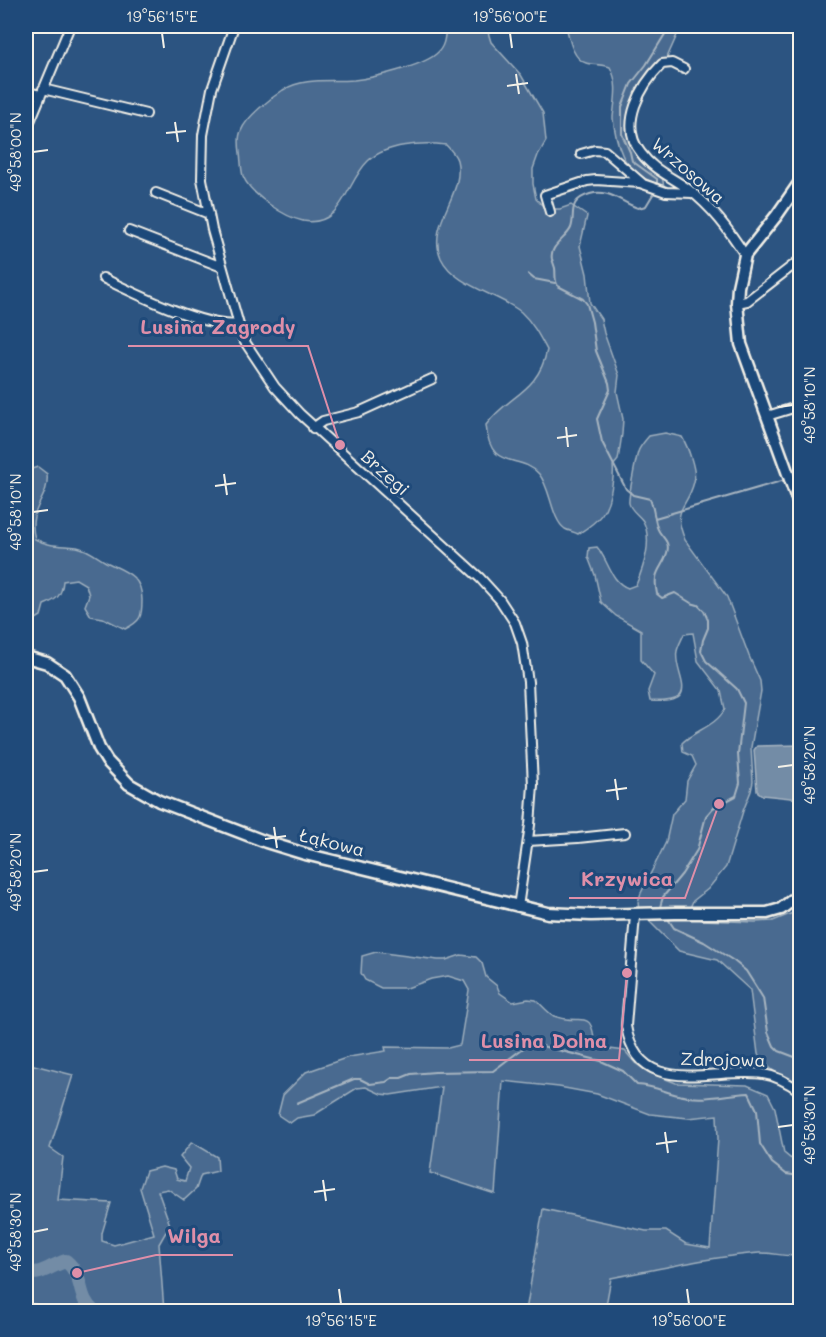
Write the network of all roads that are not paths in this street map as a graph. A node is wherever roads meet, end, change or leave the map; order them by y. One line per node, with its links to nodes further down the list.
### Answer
1 (70, 26): 5 (street)
2 (234, 26): 14 (street, Brzegi)
3 (684, 69): 12 (street, Wrzosowa)
4 (26, 92): 5 (street)
5 (42, 92): 6 (street); 7 (street)
6 (146, 114)
7 (26, 132)
8 (581, 154): 10 (street)
9 (801, 182): 16 (street)
10 (648, 185): 12 (street); 13 (street)
11 (156, 193): 14 (street)
12 (692, 193): 16 (street, Wrzosowa)
13 (550, 213)
14 (209, 214): 18 (street, Brzegi)
15 (129, 231): 18 (street)
16 (745, 255): 20 (street)
17 (801, 260): 20 (street)
18 (222, 267): 21 (street, Brzegi)
19 (103, 278): 21 (street)
20 (737, 303): 24 (street)
21 (238, 324): 25 (street, Brzegi)
22 (432, 379): 25 (street)
23 (801, 406): 24 (street)
24 (767, 416): 26 (street)
25 (313, 428): 29 (street, Brzegi)
26 (801, 507)
27 (26, 657): 31 (street, Łąkowa)
28 (625, 833): 29 (street)
29 (528, 840): 31 (street, Brzegi)
30 (801, 894): 32 (street)
31 (518, 907): 32 (street, Łąkowa)
32 (635, 915): 33 (street, Zdrojowa)
33 (801, 1091)

